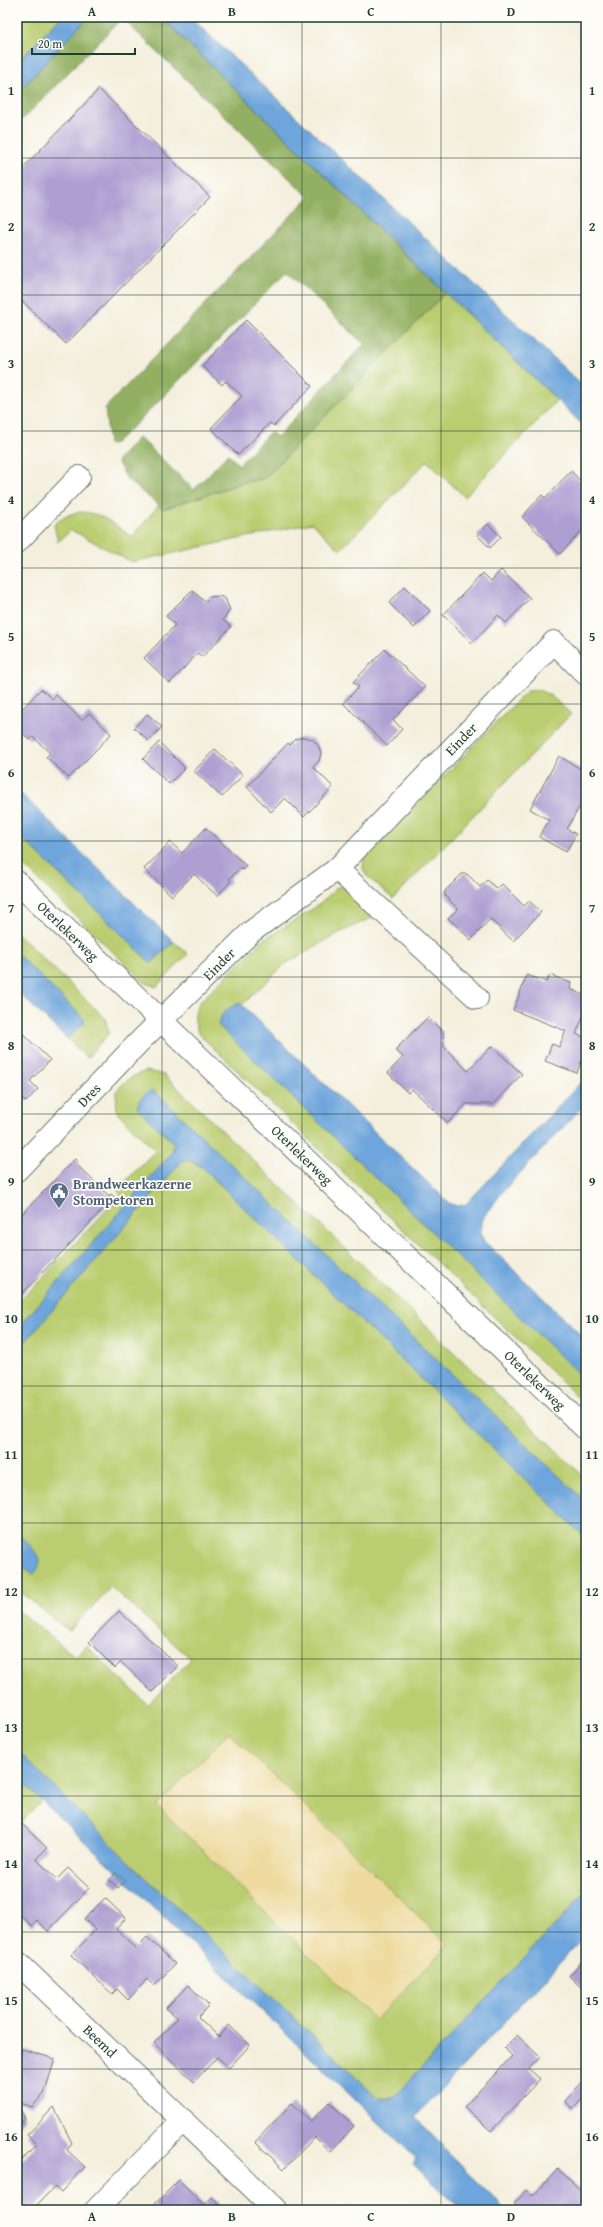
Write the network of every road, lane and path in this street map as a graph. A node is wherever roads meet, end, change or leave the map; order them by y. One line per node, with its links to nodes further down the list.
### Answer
1 (79, 477): 2 (street)
2 (17, 542)
3 (586, 674): 4 (street, Einder)
4 (338, 868): 6 (street); 7 (street, Einder)
5 (17, 882): 7 (street, Oterlekerweg)
6 (477, 998)
7 (162, 1020): 8 (street, Dres); 9 (street, Oterlekerweg)
8 (17, 1170)
9 (586, 1429)
10 (17, 1962): 11 (street, Beemd)
11 (183, 2120): 12 (street, Beemd); 13 (street)
12 (275, 2209)
13 (96, 2210)

